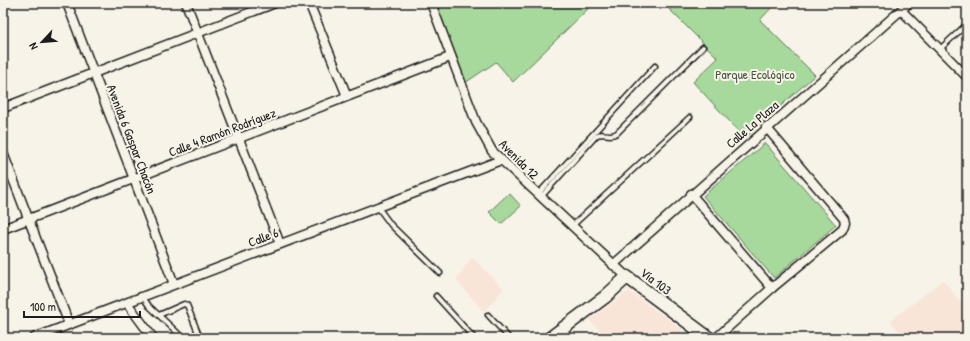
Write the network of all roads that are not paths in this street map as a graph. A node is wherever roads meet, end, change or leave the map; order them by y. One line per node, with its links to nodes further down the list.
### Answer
1 (67, 3): 14 (street, Avenida 6 Gaspar Chacón)
2 (186, 3): 9 (street)
3 (275, 3): 9 (street)
4 (309, 3): 16 (street)
5 (431, 3): 12 (street, Avenida 12)
6 (909, 3): 7 (street, Calle La Plaza)
7 (901, 10): 11 (street); 19 (street, Calle La Plaza)
8 (967, 24): 11 (lane)
9 (198, 34): 14 (street); 20 (street)
10 (703, 47): 25 (lane)
11 (940, 49): 15 (street)
12 (450, 56): 16 (street, Calle 4 Ramón Rodríguez); 22 (street, Avenida 12)
13 (655, 66): 25 (lane)
14 (94, 74): 17 (street); 23 (street, Avenida 6 Gaspar Chacón)
15 (967, 77)
16 (347, 96): 20 (street, Calle 4 Ramón Rodríguez)
17 (3, 108)
18 (690, 116): 28 (lane)
19 (766, 127): 24 (street, Calle La Plaza); 35 (street)
20 (238, 139): 23 (street, Calle 4 Ramón Rodríguez); 30 (street)
21 (3, 153): 27 (street)
22 (501, 160): 25 (street, Avenida 12); 26 (street, Calle 6)
23 (135, 179): 27 (street, Calle 4 Ramón Rodríguez); 34 (street, Avenida 6 Gaspar Chacón)
24 (691, 194): 31 (street, Calle La Plaza); 35 (street)
25 (539, 196): 28 (street, Avenida 12)
26 (377, 206): 30 (street, Calle 6); 32 (lane)
27 (28, 219): 29 (street, Calle 4 Ramón Rodríguez); 41 (street)
28 (572, 226): 31 (street, Avenida 12)
29 (3, 229)
30 (280, 244): 34 (street, Calle 6)
31 (613, 265): 33 (street, Avenida 12)
32 (440, 273)
33 (627, 277): 48 (main road, Vía 103); 49 (main road, Vía 103)
34 (174, 284): 37 (street, Calle 6)
35 (772, 288): 50 (street)
36 (436, 296): 46 (lane)
37 (143, 297): 38 (street, Calle 6); 39 (lane)
38 (127, 303): 41 (street, Calle 6); 43 (street)
39 (159, 315): 44 (lane); 45 (lane)
40 (488, 315): 47 (lane)
41 (69, 324): 42 (street, Calle 6)
42 (34, 338)
43 (153, 338)
44 (183, 338)
45 (200, 338)
46 (474, 338)
47 (509, 338)
48 (550, 338)
49 (709, 338)
50 (716, 338)

